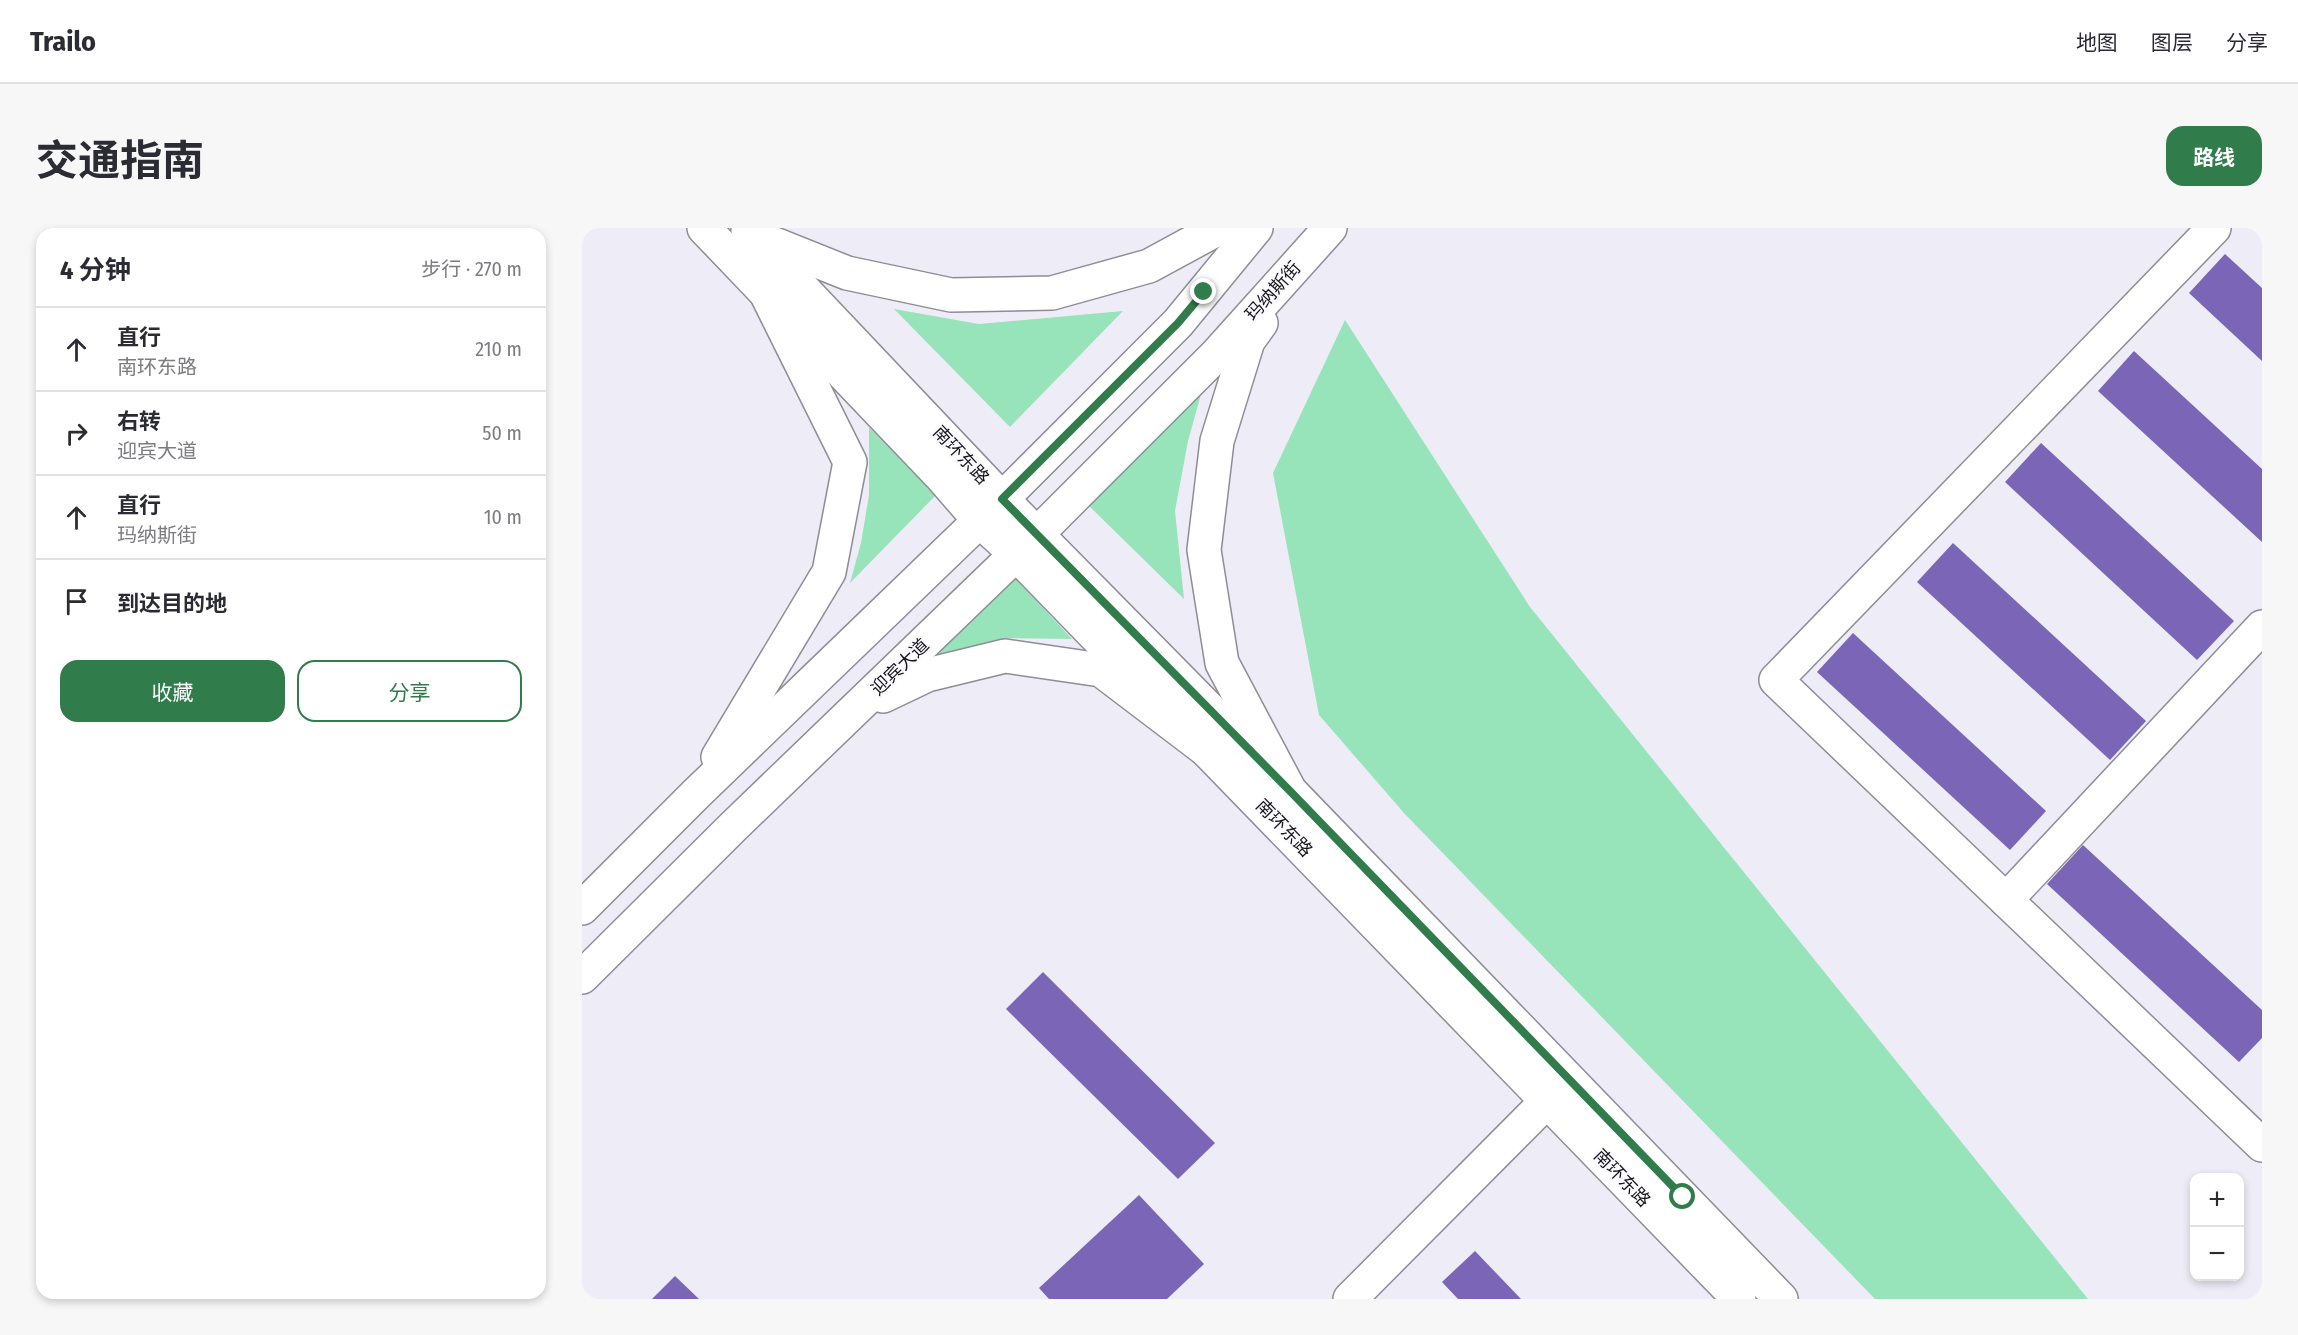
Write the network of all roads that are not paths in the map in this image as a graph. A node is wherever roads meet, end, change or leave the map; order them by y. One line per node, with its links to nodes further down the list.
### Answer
1 (704, 228): 7 (main road, 南环东路)
2 (1219, 228): 6 (main road)
3 (1256, 228): 9 (main road)
4 (2214, 228): 16 (main road)
5 (1328, 229): 8 (main road, 玛纳斯街); 14 (main road)
6 (749, 231): 9 (main road, 南环东路)
7 (767, 295): 9 (main road, 南环东路); 15 (main road)
8 (1216, 355): 10 (main road, 迎宾大道)
9 (991, 510): 10 (main road, 南环东路); 15 (main road)
10 (1026, 544): 12 (main road, 迎宾大道); 13 (main road, 南环东路); 14 (main road, 南环东路)
11 (2262, 627): 16 (main road)
12 (857, 708): 13 (main road); 18 (main road, 迎宾大道)
13 (1205, 749): 19 (main road, 南环东路)
14 (1290, 791): 23 (main road, 南环东路)
15 (696, 794): 17 (main road)
16 (2006, 900): 20 (main road)
17 (582, 908)
18 (582, 977)
19 (1547, 1101): 21 (main road); 22 (main road, 南环东路)
20 (2259, 1136)
21 (1350, 1299)
22 (1739, 1299)
23 (1781, 1299)

